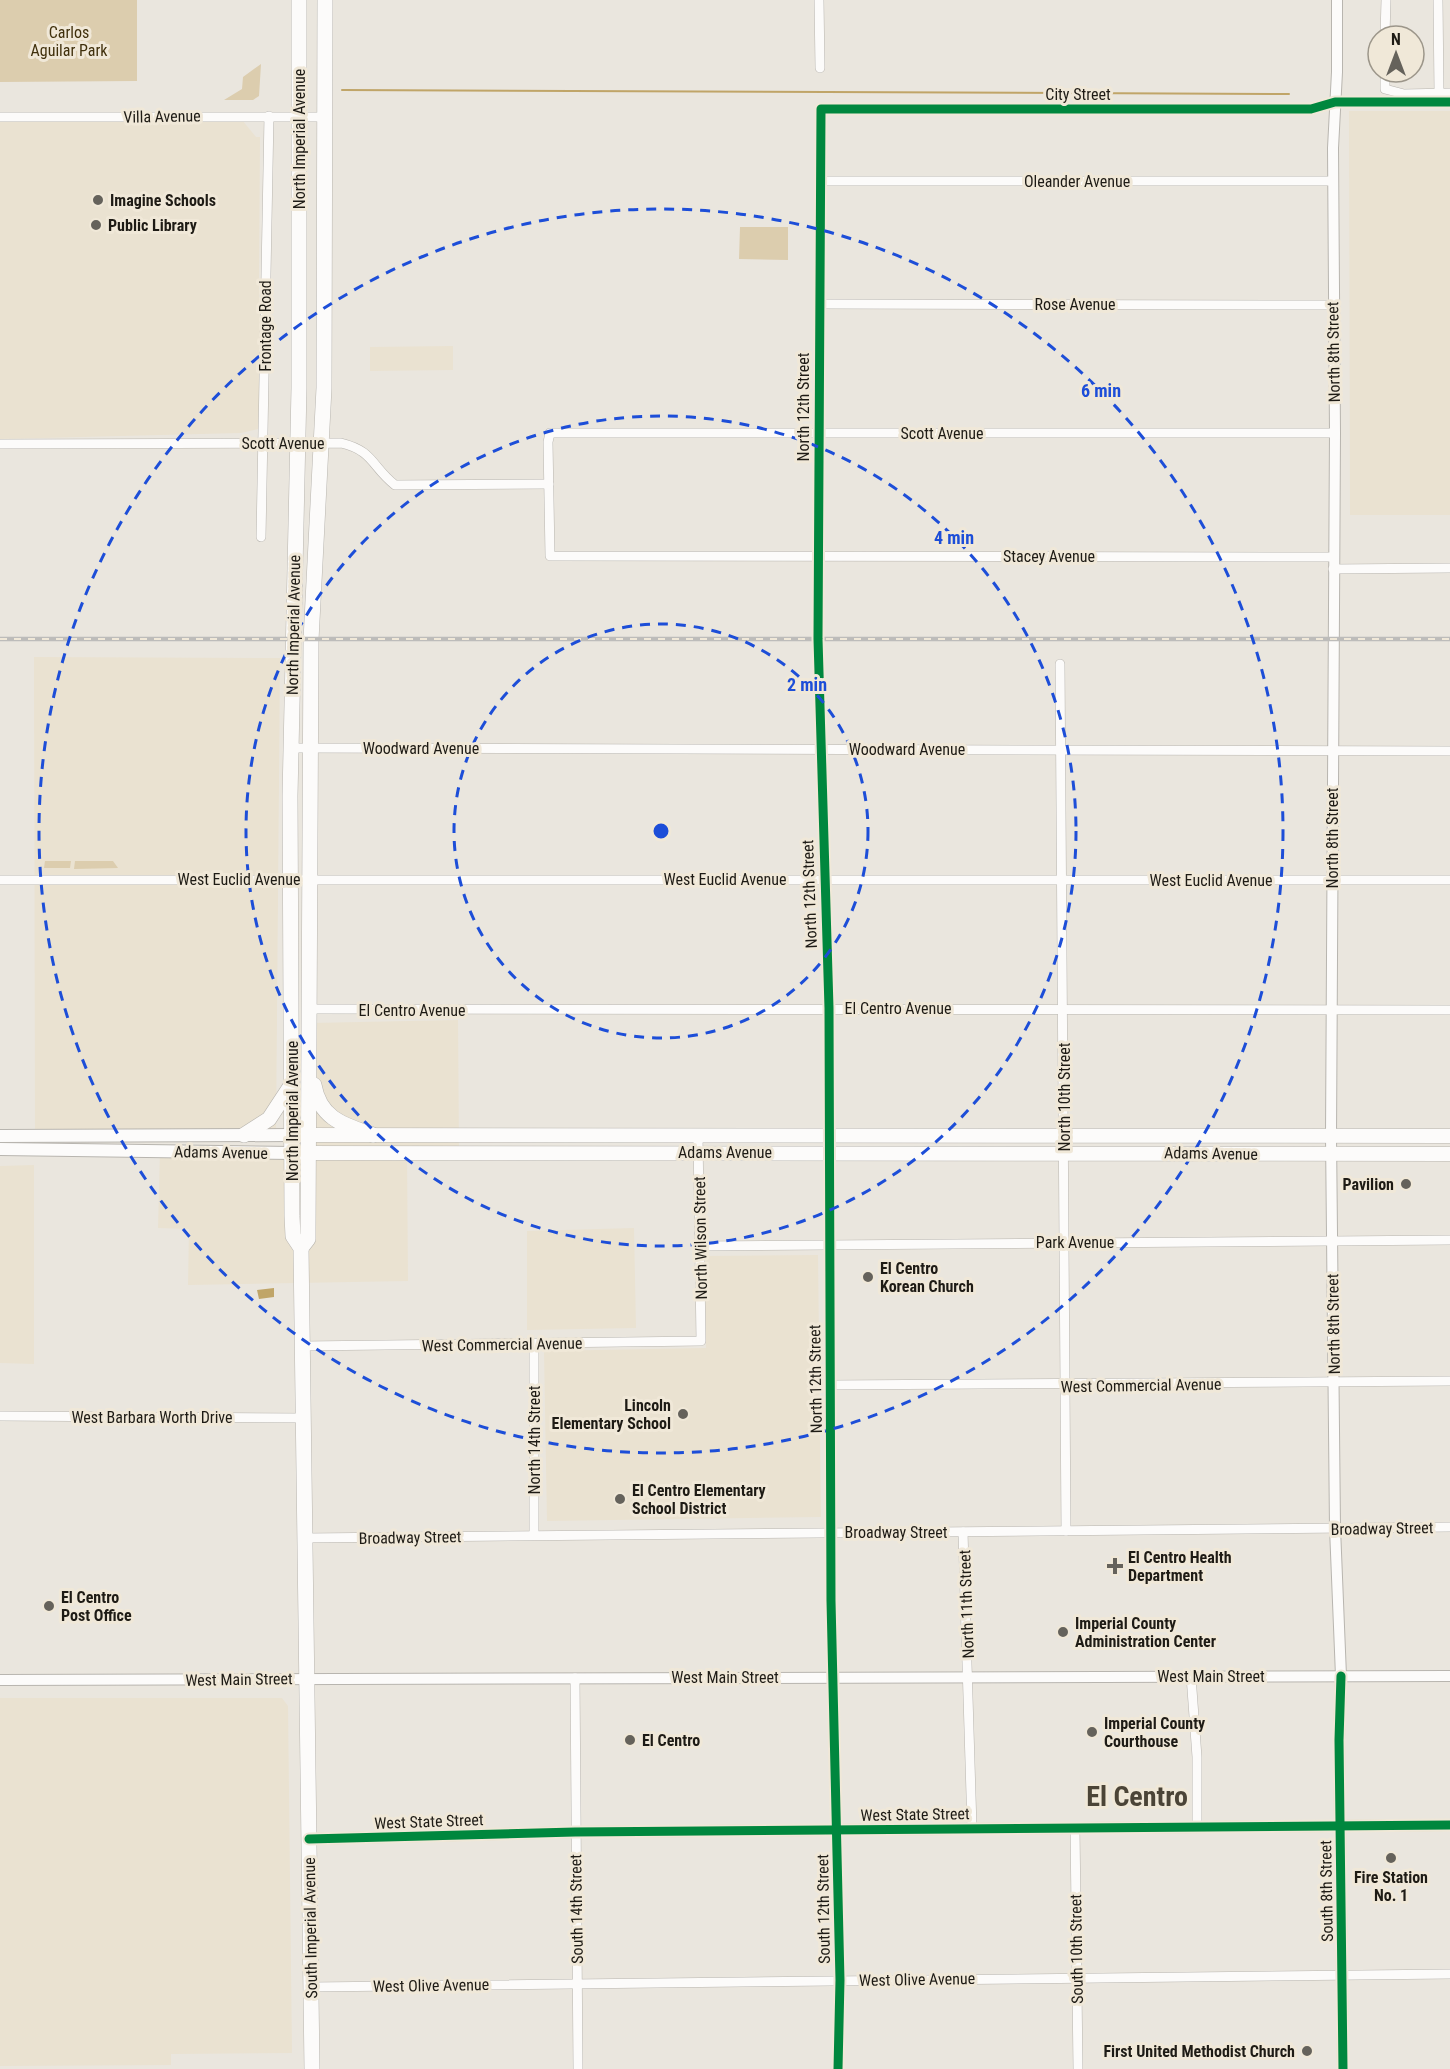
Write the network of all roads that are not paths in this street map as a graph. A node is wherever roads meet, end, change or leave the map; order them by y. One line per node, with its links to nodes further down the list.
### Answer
1 (299, 0): 17 (highway, North Imperial Avenue)
2 (325, 0): 18 (highway, North Imperial Avenue)
3 (819, 0): 8 (street)
4 (1337, 0): 12 (street, North 8th Street)
5 (1386, 0): 7 (street)
6 (1438, 0): 10 (street)
7 (1385, 24)
8 (820, 68)
9 (1385, 84): 10 (street)
10 (1439, 93): 11 (street)
11 (1450, 93)
12 (1335, 102): 13 (street); 14 (street, City Street); 20 (street, North 8th Street)
13 (1450, 102)
14 (821, 109): 19 (street, North 12th Street)
15 (269, 116): 16 (street, Villa Avenue); 17 (street, Villa Avenue); 25 (street, Frontage Road)
16 (0, 117)
17 (299, 117): 18 (street, Villa Avenue); 26 (highway, North Imperial Avenue)
18 (325, 117): 27 (highway, North Imperial Avenue)
19 (821, 181): 20 (street, Oleander Avenue); 21 (street, North 12th Street)
20 (1333, 181): 22 (street, North 8th Street)
21 (819, 304): 22 (street, Rose Avenue); 23 (street, North 12th Street)
22 (1332, 304): 24 (street, North 8th Street)
23 (818, 433): 24 (street, Scott Avenue); 29 (street, Scott Avenue); 31 (street, North 12th Street)
24 (1335, 433): 32 (street, North 8th Street)
25 (265, 443): 26 (street, Scott Avenue); 28 (street, Scott Avenue); 30 (street, Frontage Road)
26 (298, 443): 27 (street, Scott Avenue); 36 (highway, North Imperial Avenue)
27 (321, 443): 29 (street, Scott Avenue); 37 (highway, North Imperial Avenue)
28 (0, 444)
29 (549, 484): 31 (street, Stacey Avenue)
30 (261, 537)
31 (818, 556): 32 (street, Stacey Avenue); 38 (street, North 12th Street)
32 (1333, 557): 34 (street, North 8th Street)
33 (1450, 568): 34 (street)
34 (1333, 569): 40 (street, North 8th Street)
35 (1060, 664): 39 (street, North 10th Street)
36 (292, 748): 37 (street, Woodward Avenue); 43 (highway, North Imperial Avenue)
37 (310, 748): 38 (street, Woodward Avenue); 42 (highway, North Imperial Avenue)
38 (820, 749): 39 (street, Woodward Avenue); 44 (street, North 12th Street)
39 (1061, 750): 40 (street, Woodward Avenue); 48 (street, North 10th Street)
40 (1333, 750): 41 (street, Woodward Avenue); 45 (street, North 8th Street)
41 (1450, 751)
42 (311, 878): 43 (street, West Euclid Avenue); 44 (street, West Euclid Avenue); 50 (highway, North Imperial Avenue)
43 (292, 879): 46 (street, West Euclid Avenue); 55 (highway, North Imperial Avenue)
44 (823, 879): 48 (street, West Euclid Avenue); 49 (street, North 12th Street)
45 (1332, 879): 47 (street, West Euclid Avenue); 48 (street, West Euclid Avenue); 52 (street, North 8th Street)
46 (0, 880)
47 (1450, 880)
48 (1064, 881): 51 (street, North 10th Street)
49 (829, 1008): 50 (street, El Centro Avenue); 51 (street, El Centro Avenue); 56 (street, North 12th Street)
50 (311, 1009): 54 (highway, North Imperial Avenue)
51 (1064, 1009): 52 (street, El Centro Avenue); 63 (street, North 10th Street)
52 (1331, 1009): 53 (street, El Centro Avenue); 66 (street, North 8th Street)
53 (1450, 1010)
54 (310, 1047): 60 (highway, North Imperial Avenue); 61 (highway)
55 (292, 1084): 58 (highway); 59 (highway, North Imperial Avenue)
56 (828, 1134): 62 (main road, Adams Avenue); 63 (main road, Adams Avenue); 72 (street, North 12th Street)
57 (142, 1135): 58 (main road, Adams Avenue); 65 (main road, Adams Avenue); 70 (main road)
58 (244, 1135): 59 (main road, Adams Avenue)
59 (291, 1135): 60 (main road, Adams Avenue); 74 (highway, North Imperial Avenue)
60 (309, 1135): 61 (main road, Adams Avenue); 75 (highway, North Imperial Avenue)
61 (373, 1135): 62 (main road, Adams Avenue)
62 (698, 1135): 71 (street, North Wilson Street)
63 (1064, 1135): 66 (main road, Adams Avenue); 73 (street, North 10th Street)
64 (0, 1136): 65 (main road, Adams Avenue)
65 (47, 1136): 69 (main road)
66 (1331, 1136): 67 (main road, Adams Avenue); 77 (street, North 8th Street)
67 (1450, 1136)
68 (0, 1149): 69 (main road, Adams Avenue)
69 (47, 1150): 70 (main road, Adams Avenue)
70 (65, 1151): 74 (main road, Adams Avenue)
71 (699, 1152): 72 (main road, Adams Avenue); 75 (main road, Adams Avenue); 82 (street, North Wilson Street)
72 (828, 1152): 73 (main road, Adams Avenue); 81 (street, North 12th Street)
73 (1064, 1152): 77 (main road, Adams Avenue); 79 (street, North 10th Street)
74 (291, 1153): 75 (main road, Adams Avenue); 83 (highway, North Imperial Avenue)
75 (309, 1154): 83 (highway, North Imperial Avenue)
76 (1450, 1154): 77 (main road, Adams Avenue)
77 (1331, 1155): 80 (street, North 8th Street)
78 (1450, 1240): 80 (street, Park Avenue)
79 (1066, 1242): 80 (street, Park Avenue); 81 (street, Park Avenue); 90 (street, North 10th Street)
80 (1332, 1242): 88 (street, North 8th Street)
81 (829, 1245): 82 (street, Park Avenue); 89 (street, North 12th Street)
82 (701, 1246): 84 (street, North Wilson Street)
83 (301, 1248): 86 (highway, North Imperial Avenue)
84 (701, 1341): 85 (street, West Commercial Avenue)
85 (534, 1344): 86 (street, West Commercial Avenue); 98 (street, North 14th Street)
86 (303, 1346): 92 (highway, North Imperial Avenue)
87 (1450, 1381): 88 (street, West Commercial Avenue)
88 (1334, 1383): 90 (street, West Commercial Avenue); 94 (street, North 8th Street)
89 (831, 1385): 90 (street, West Commercial Avenue); 97 (street, North 12th Street)
90 (1067, 1386): 95 (street, North 10th Street)
91 (0, 1416): 92 (street, West Barbara Worth Drive)
92 (304, 1418): 99 (highway, North Imperial Avenue)
93 (1450, 1527): 94 (street, Broadway Street)
94 (1335, 1528): 95 (street, Broadway Street); 101 (street, North 8th Street)
95 (1066, 1531): 96 (street, Broadway Street)
96 (963, 1532): 97 (street, Broadway Street); 104 (street, North 11th Street)
97 (832, 1533): 98 (street, Broadway Street); 103 (street, North 12th Street)
98 (534, 1535): 99 (street, Broadway Street)
99 (305, 1538): 106 (highway, North Imperial Avenue)
100 (1191, 1676): 101 (street, West Main Street); 104 (street, West Main Street); 109 (street)
101 (1341, 1676): 102 (street, West Main Street); 110 (street, South 8th Street)
102 (1450, 1676)
103 (835, 1677): 104 (street, West Main Street); 105 (street, West Main Street); 113 (street, South 12th Street)
104 (969, 1677): 111 (street, North 11th Street)
105 (574, 1678): 106 (street, West Main Street); 114 (street, South 14th Street)
106 (307, 1679): 107 (street, West Main Street); 115 (highway, South Imperial Avenue)
107 (0, 1680)
108 (1450, 1825): 110 (street, West State Street)
109 (1197, 1826): 110 (street, West State Street); 112 (street, West State Street)
110 (1340, 1826): 116 (street, South 8th Street)
111 (972, 1828): 112 (street, West State Street); 113 (street, West State Street)
112 (1075, 1828): 118 (street, South 10th Street)
113 (837, 1830): 114 (street, West State Street); 119 (street, South 12th Street)
114 (575, 1832): 115 (street, West State Street); 120 (street, South 14th Street)
115 (309, 1839): 121 (highway, South Imperial Avenue)
116 (1342, 1974): 117 (street, West Olive Avenue); 118 (street, West Olive Avenue); 126 (street, South 8th Street)
117 (1450, 1974)
118 (1077, 1977): 119 (street, West Olive Avenue); 125 (street, South 10th Street)
119 (840, 1980): 120 (street, West Olive Avenue); 124 (street, South 12th Street)
120 (578, 1984): 121 (street, West Olive Avenue); 123 (street, South 14th Street)
121 (311, 1987): 122 (highway, South Imperial Avenue)
122 (312, 2069)
123 (578, 2069)
124 (838, 2069)
125 (1078, 2069)
126 (1343, 2069)

